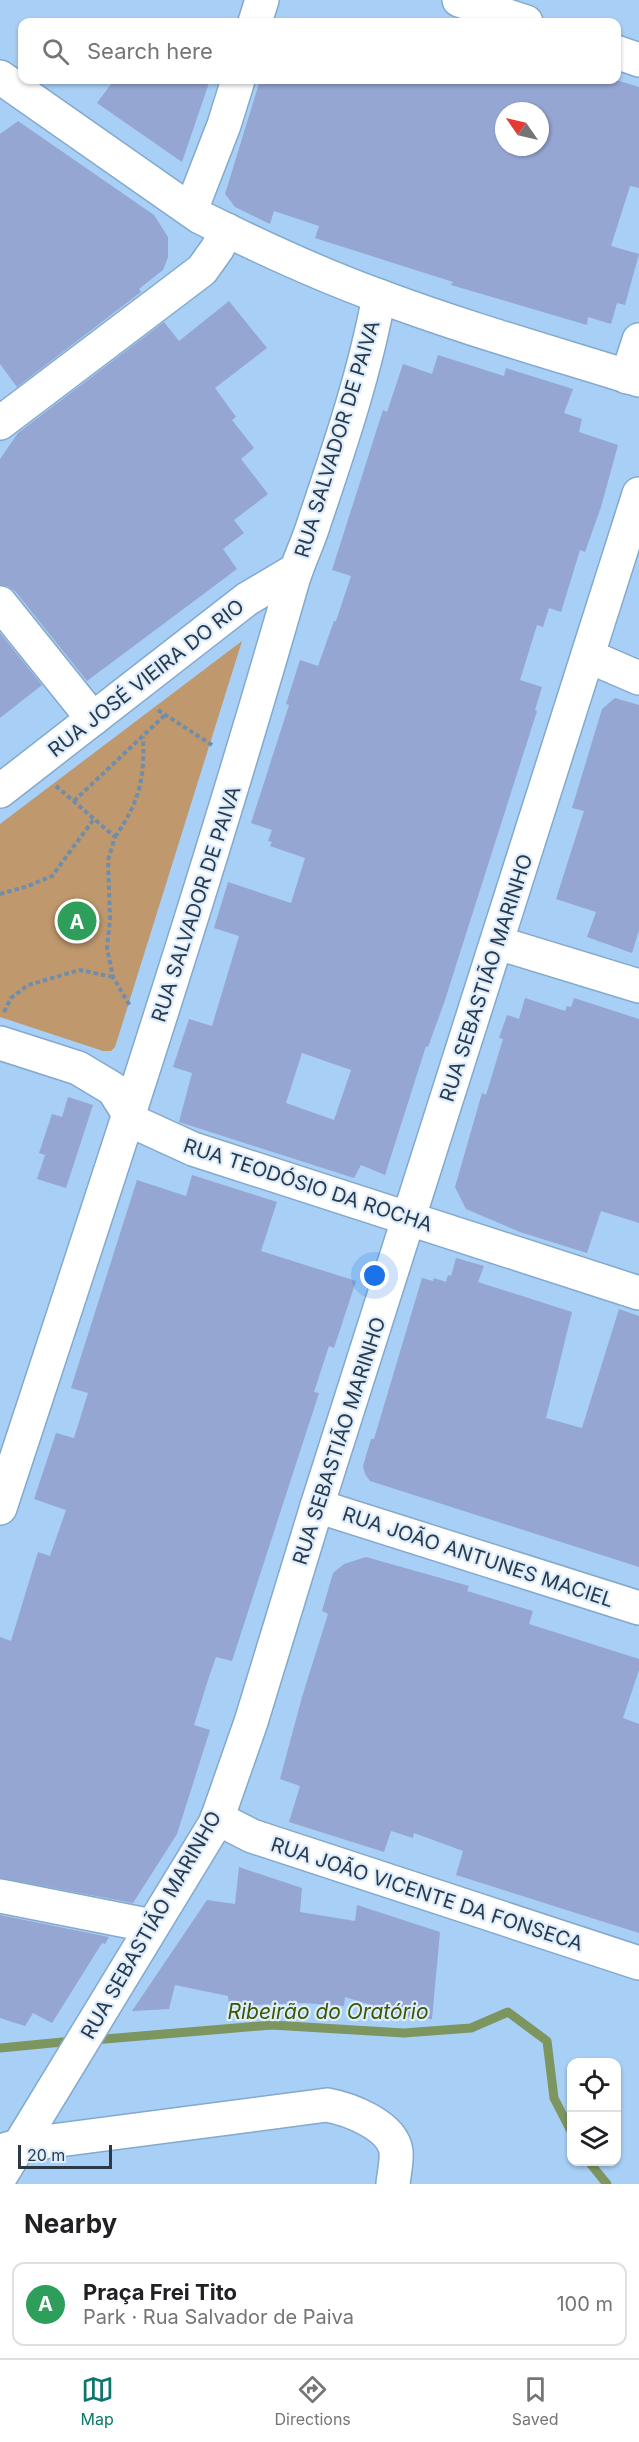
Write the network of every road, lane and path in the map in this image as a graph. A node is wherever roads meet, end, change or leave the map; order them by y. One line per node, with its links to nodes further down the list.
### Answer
1 (262, 0): 3 (street)
2 (459, 0): 4 (street)
3 (256, 18)
4 (514, 18)
5 (621, 54): 6 (street)
6 (639, 60)
7 (0, 77): 9 (street)
8 (237, 84): 9 (street)
9 (191, 210): 10 (street)
10 (227, 230): 11 (street); 14 (street)
11 (379, 296): 13 (street); 16 (street, RUA SALVADOR DE PAIVA)
12 (639, 340): 13 (street)
13 (633, 379)
14 (0, 423)
15 (639, 494): 18 (street, RUA SEBASTIÃO MARINHO)
16 (296, 570): 20 (street, RUA JOSÉ VIEIRA DO RIO); 25 (street, RUA SALVADOR DE PAIVA)
17 (0, 603): 22 (street)
18 (588, 656): 19 (street); 31 (street, RUA SEBASTIÃO MARINHO)
19 (639, 678)
20 (125, 694): 21 (path); 22 (street, RUA JOSÉ VIEIRA DO RIO)
21 (165, 715): 23 (path); 25 (path)
22 (93, 719): 24 (street, RUA JOSÉ VIEIRA DO RIO)
23 (143, 736): 27 (path); 29 (path)
24 (33, 765): 26 (street, RUA JOSÉ VIEIRA DO RIO); 27 (path)
25 (240, 765): 34 (street, RUA SALVADOR DE PAIVA)
26 (0, 791)
27 (74, 801): 28 (path)
28 (94, 819): 29 (path); 30 (path)
29 (115, 837): 32 (path)
30 (0, 894)
31 (498, 943): 33 (street); 37 (street, RUA SEBASTIÃO MARINHO)
32 (113, 977): 34 (path); 35 (path)
33 (639, 986)
34 (156, 1028): 36 (street, RUA SALVADOR DE PAIVA)
35 (1, 1043): 36 (street, RUA TEODÓSIO DA ROCHA)
36 (129, 1114): 37 (street, RUA TEODÓSIO DA ROCHA); 40 (street, RUA SALVADOR DE PAIVA)
37 (410, 1219): 38 (street, RUA TEODÓSIO DA ROCHA); 39 (street, RUA SEBASTIÃO MARINHO)
38 (639, 1293)
39 (317, 1506): 41 (street, RUA JOÃO ANTUNES MACIEL); 42 (street, RUA SEBASTIÃO MARINHO)
40 (0, 1508)
41 (639, 1608)
42 (217, 1818): 44 (street, RUA SEBASTIÃO MARINHO); 45 (street, RUA JOÃO VICENTE DA FONSECA)
43 (0, 1896): 44 (street)
44 (152, 1926): 46 (street, RUA SEBASTIÃO MARINHO)
45 (639, 1963)
46 (10, 2148): 47 (street, RUA SEBASTIÃO MARINHO); 48 (street)
47 (0, 2177)
48 (393, 2184)

